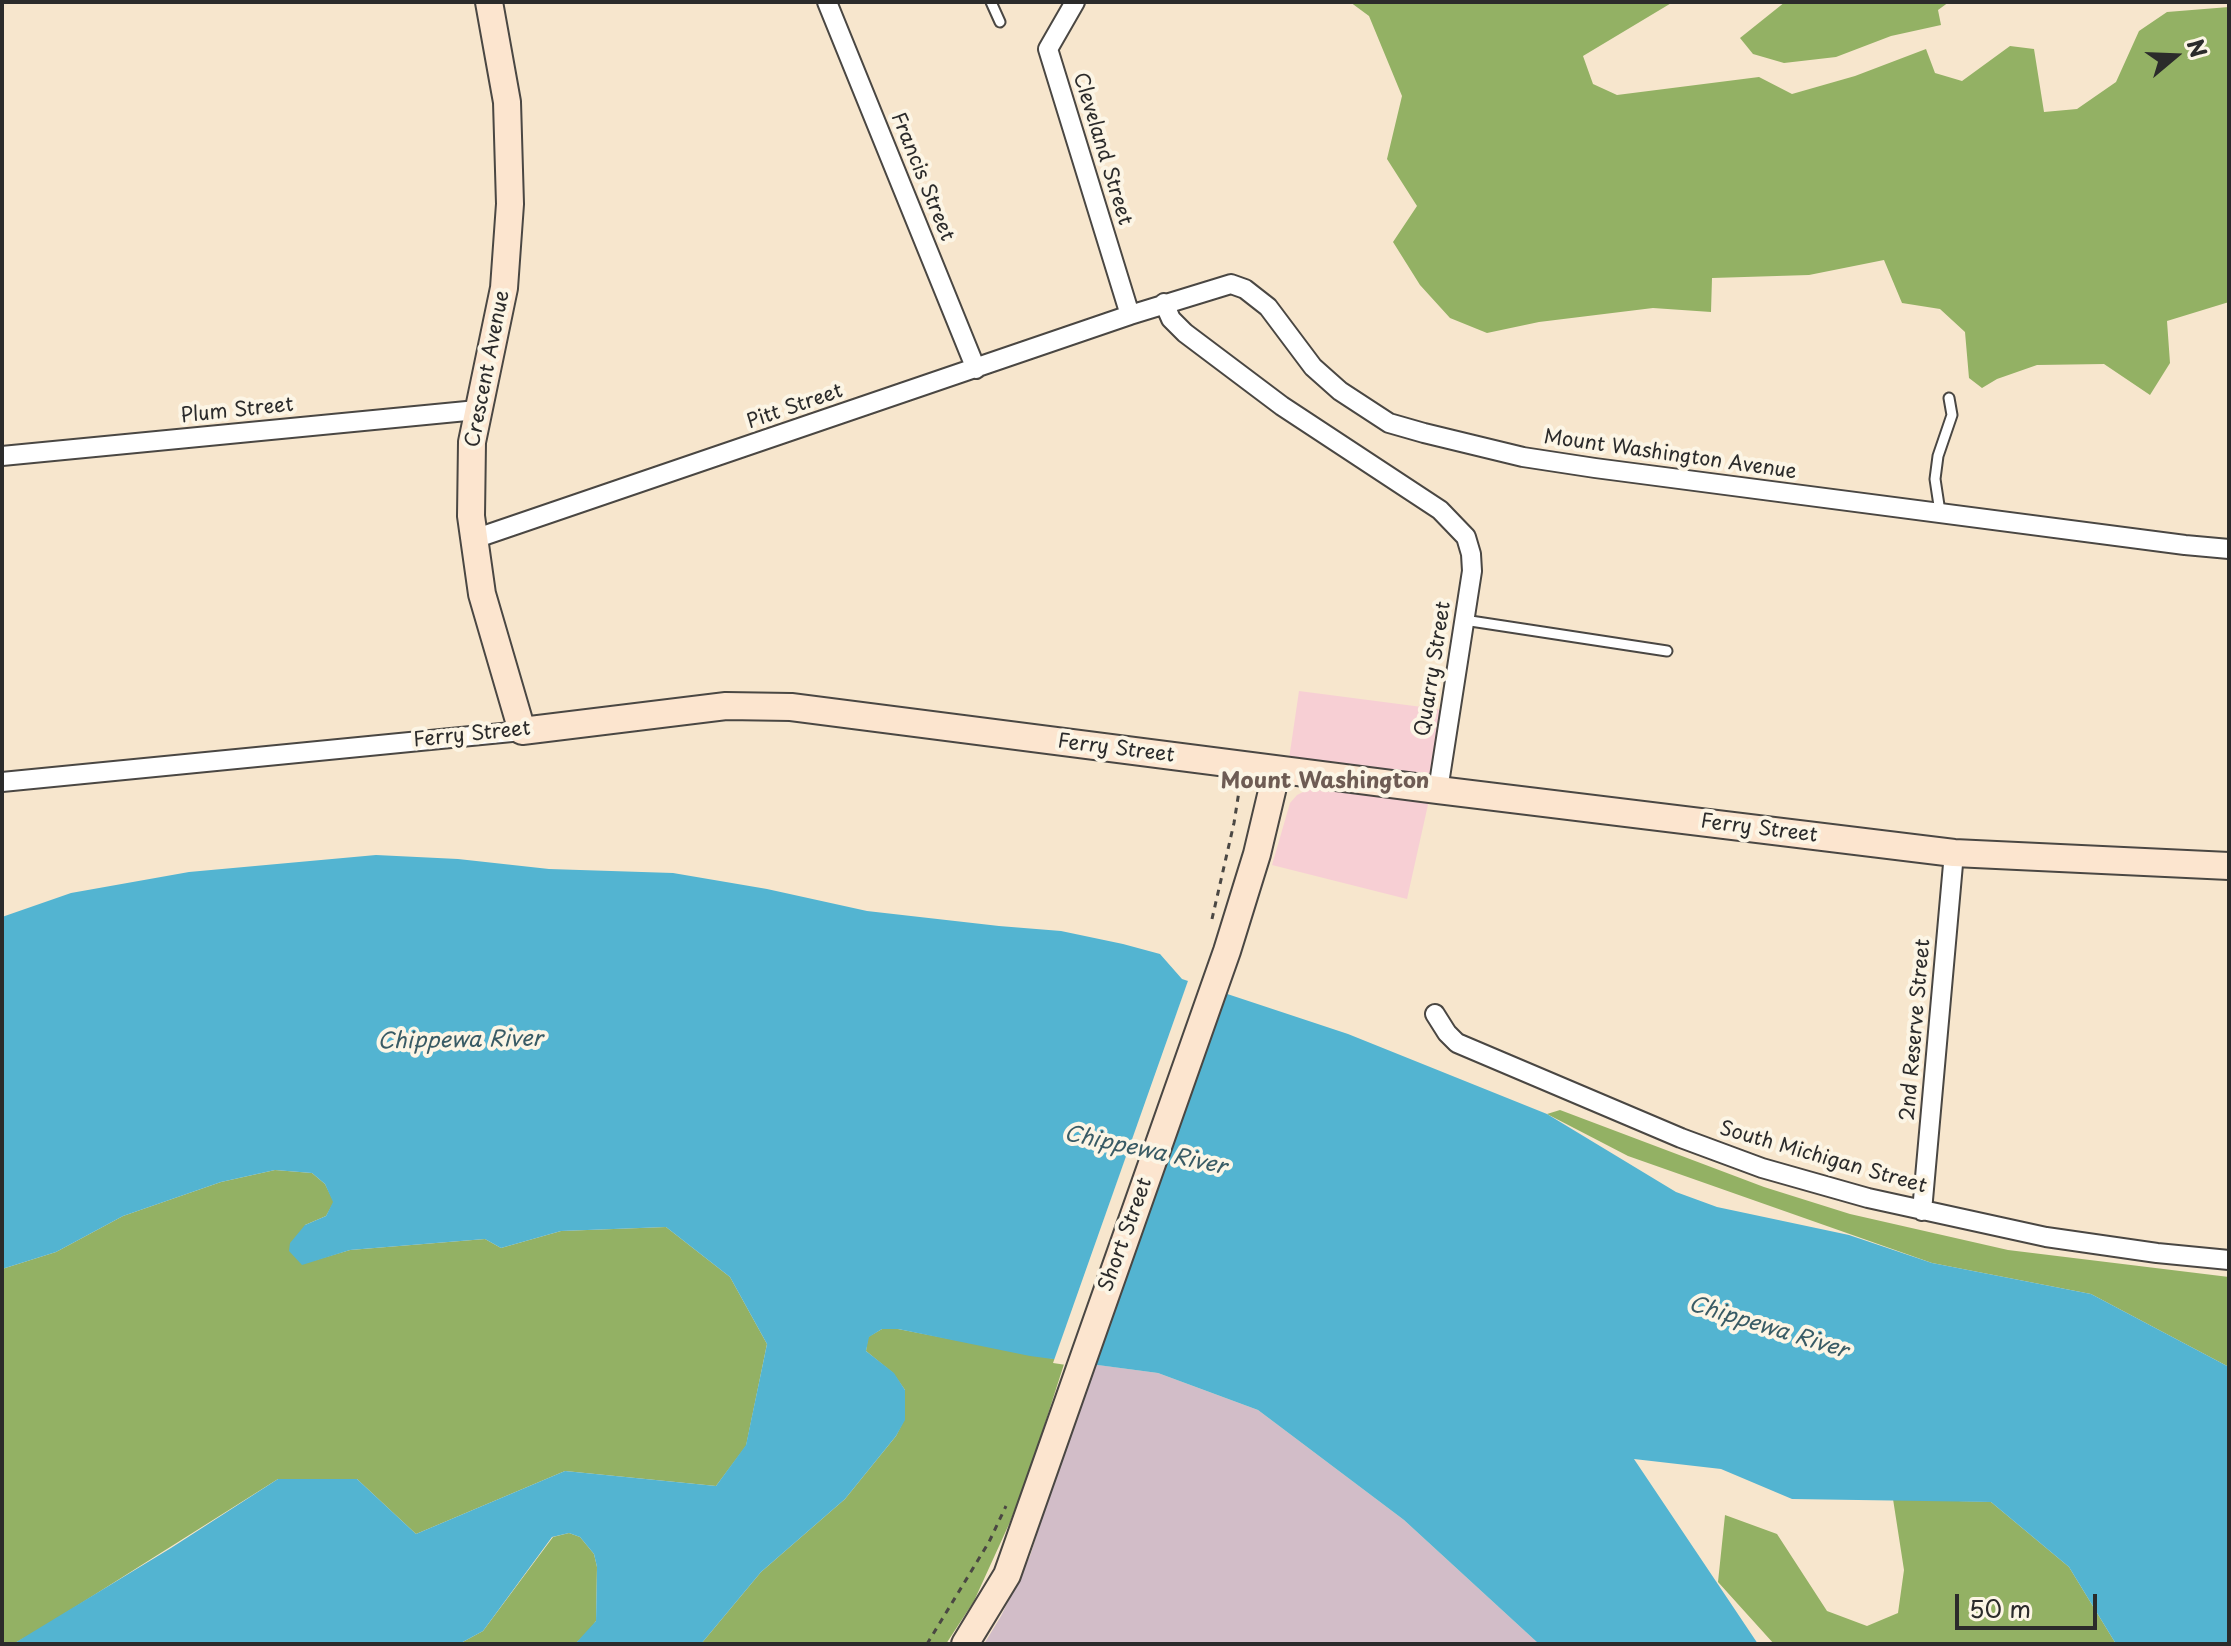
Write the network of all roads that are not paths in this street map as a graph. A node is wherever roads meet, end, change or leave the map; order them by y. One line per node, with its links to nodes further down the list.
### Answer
1 (489, 2): 10 (main road, Crescent Avenue)
2 (827, 2): 8 (street, Francis Street)
3 (991, 2): 5 (lane)
4 (1075, 2): 7 (street, Cleveland Street)
5 (1000, 22)
6 (1164, 303): 7 (street, Mount Washington Avenue); 12 (street, Mount Washington Avenue); 15 (street, Quarry Street)
7 (1130, 315): 8 (street, Pitt Street)
8 (976, 369): 13 (street, Pitt Street)
9 (1949, 398): 12 (lane)
10 (477, 410): 11 (street, Plum Street); 13 (main road, Crescent Avenue)
11 (2, 456)
12 (1940, 512): 14 (street, Mount Washington Avenue)
13 (474, 539): 17 (main road, Crescent Avenue)
14 (2229, 549)
15 (1464, 620): 16 (lane); 20 (street, Quarry Street)
16 (1667, 651)
17 (522, 731): 18 (main road, Ferry Street); 19 (street, Ferry Street)
18 (1277, 770): 20 (main road, Ferry Street); 26 (main road, Short Street)
19 (2, 782)
20 (1438, 790): 21 (main road, Ferry Street)
21 (1954, 853): 22 (main road, Ferry Street); 24 (street, 2nd Reserve Street)
22 (2229, 866)
23 (1435, 1014): 24 (street, South Michigan Street)
24 (1922, 1211): 25 (street, South Michigan Street)
25 (2229, 1260)
26 (965, 1644)

